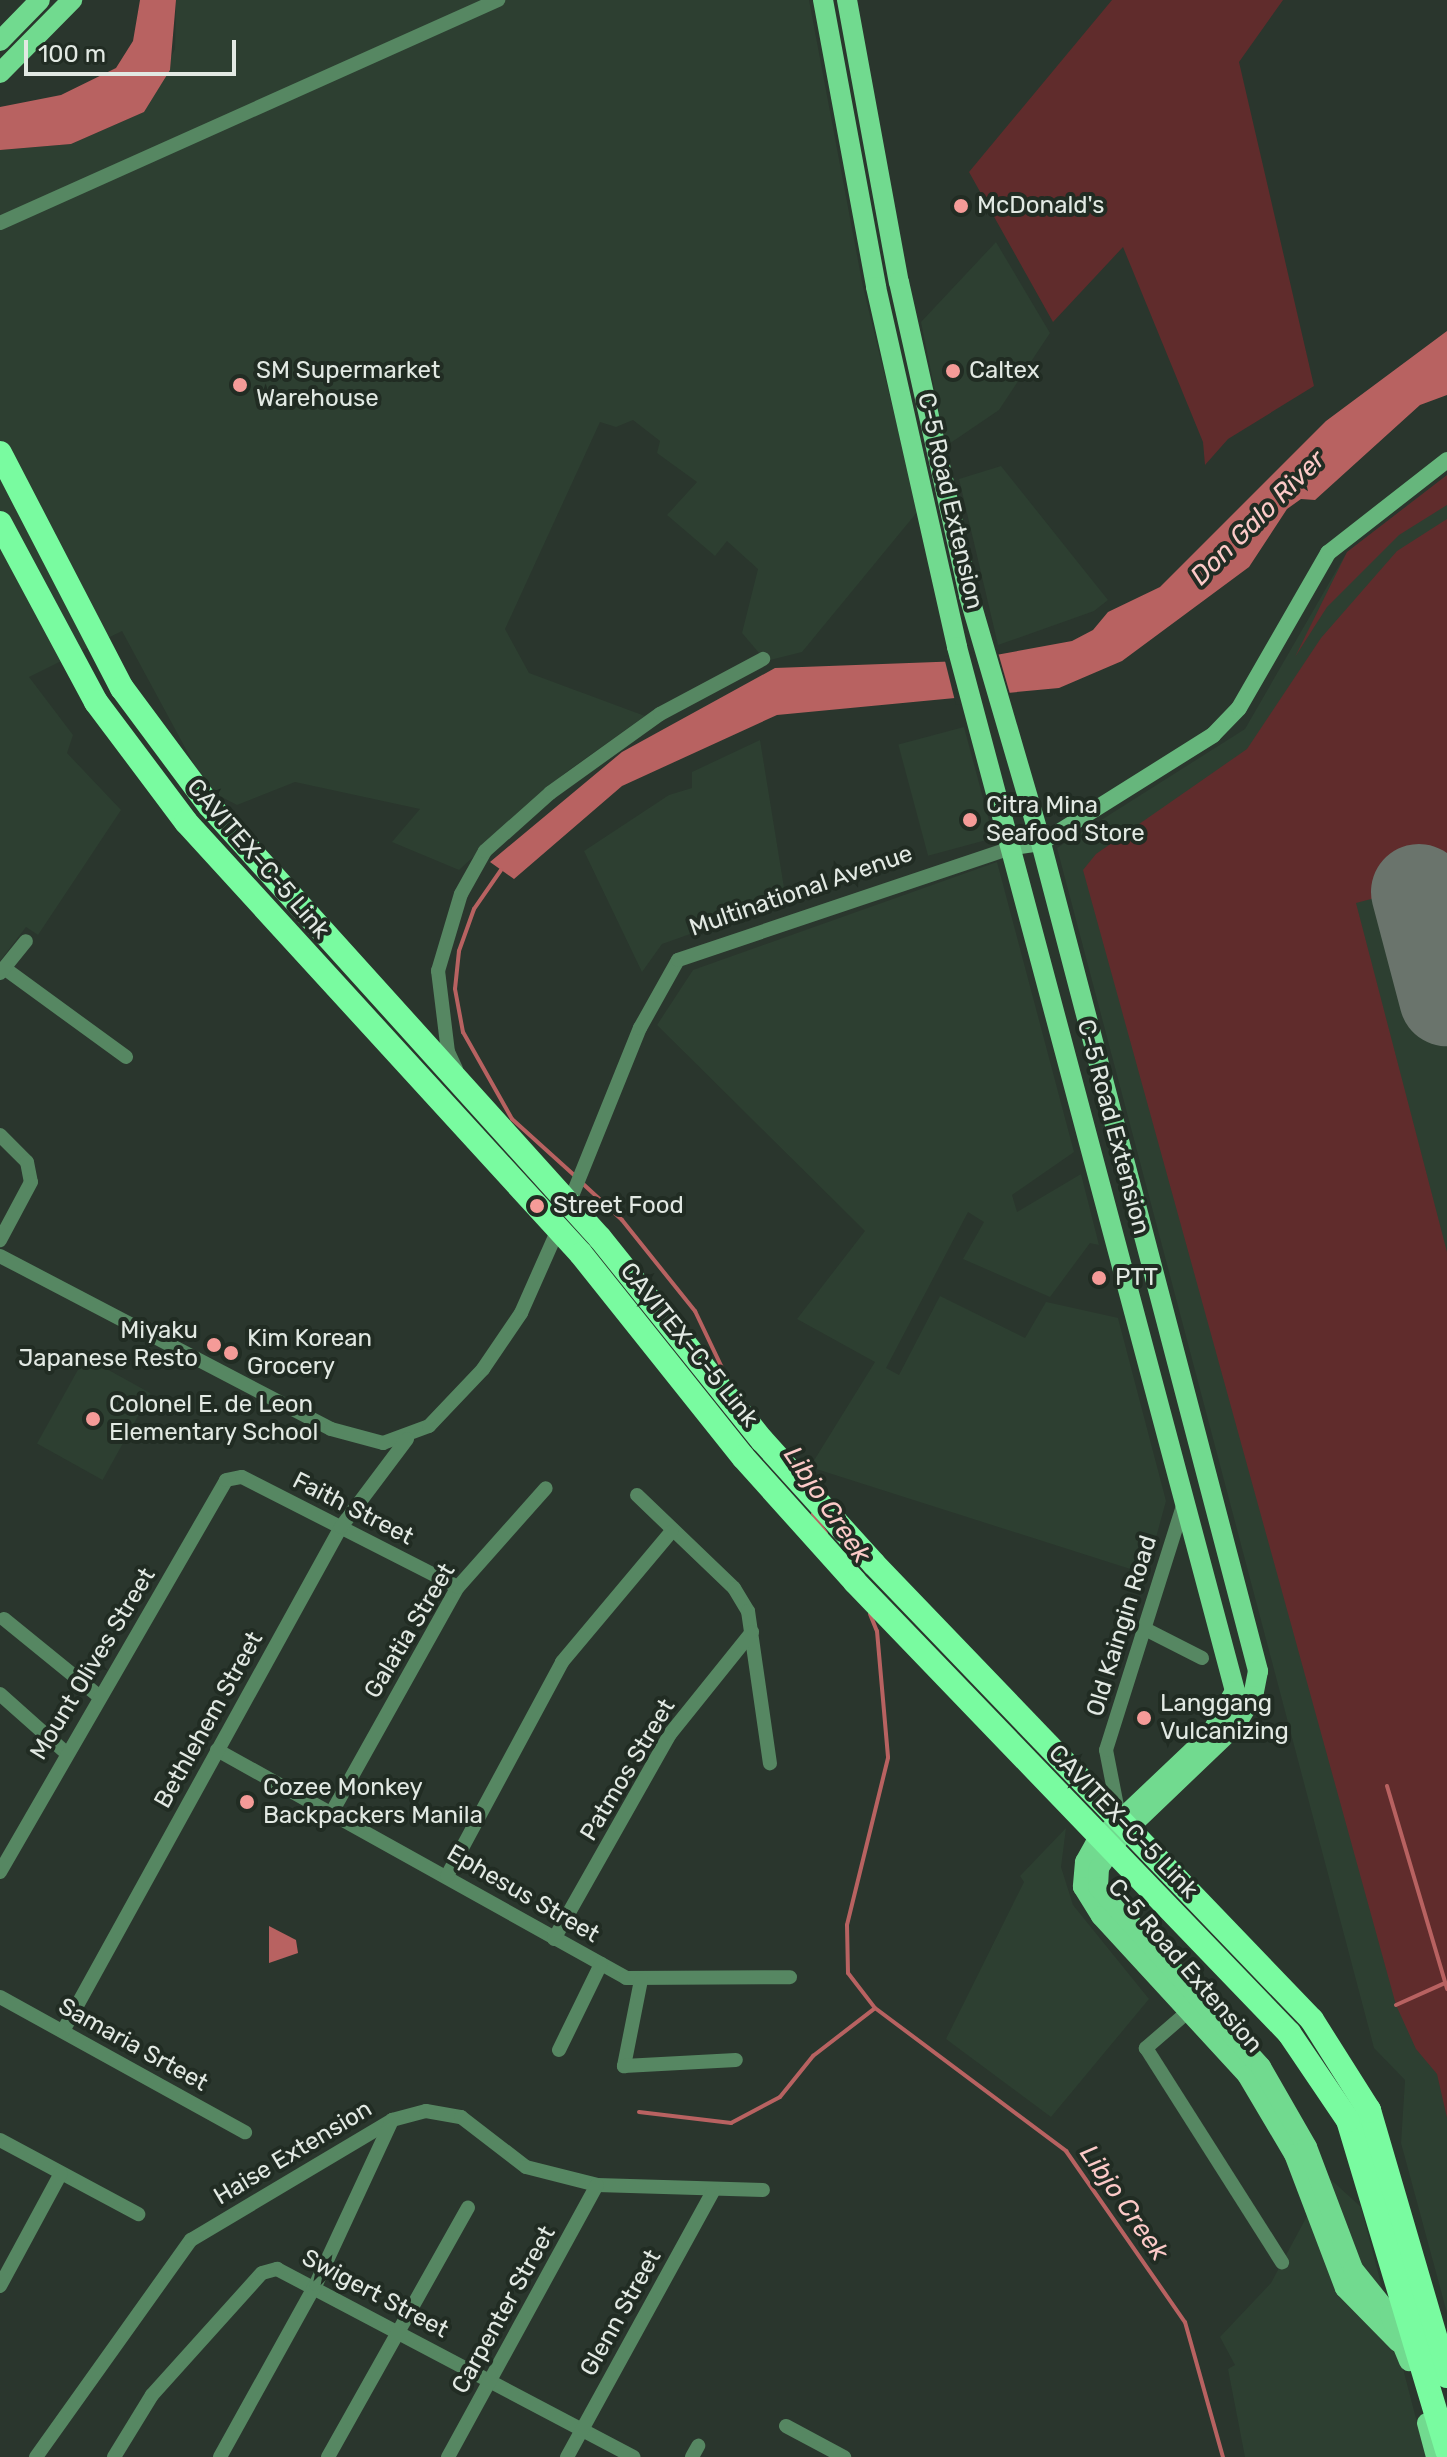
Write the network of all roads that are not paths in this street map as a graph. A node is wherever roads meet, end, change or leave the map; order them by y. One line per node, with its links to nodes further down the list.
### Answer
1 (40, 0): 6 (main road)
2 (72, 0): 7 (main road)
3 (498, 0): 8 (street)
4 (823, 0): 10 (main road, C-5 Road Extension)
5 (847, 0): 9 (main road, C-5 Road Extension)
6 (0, 41)
7 (0, 73)
8 (0, 223)
9 (899, 282): 10 (main road); 15 (main road, C-5 Road Extension)
10 (876, 287): 16 (main road, C-5 Road Extension)
11 (0, 453): 54 (highway, CAVITEX–C-5 Link, bridge)
12 (1447, 460): 15 (street, Multinational Avenue)
13 (0, 523): 54 (highway, CAVITEX–C-5 Link, bridge)
14 (763, 659): 21 (street)
15 (1041, 843): 16 (street, Multinational Avenue); 68 (main road, C-5 Road Extension)
16 (1013, 847): 21 (street, Multinational Avenue); 28 (main road, C-5 Road Extension)
17 (26, 941): 18 (street)
18 (2, 971): 19 (street)
19 (126, 1057)
20 (0, 1135): 22 (street)
21 (563, 1219): 24 (street, Multinational Avenue)
22 (0, 1240)
23 (0, 1256): 24 (street)
24 (407, 1439): 29 (street, Bethlehem Street)
25 (226, 1480): 29 (street, Faith Street); 37 (street, Mount Olives Street)
26 (546, 1488): 31 (street, Galatia Street)
27 (637, 1495): 30 (street)
28 (1185, 1496): 33 (street, Old Kaingin Road); 42 (main road, C-5 Road Extension)
29 (341, 1527): 31 (street, Faith Street); 38 (street, Bethlehem Street)
30 (671, 1532): 34 (street); 44 (street)
31 (458, 1587): 41 (street, Galatia Street)
32 (4, 1619): 37 (street)
33 (1145, 1629): 35 (street); 42 (street, Old Kaingin Road)
34 (752, 1632): 40 (street); 45 (street, Patmos Street)
35 (1202, 1658)
36 (0, 1694): 39 (street)
37 (100, 1697): 39 (street, Mount Olives Street)
38 (217, 1750): 41 (street, Ephesus Street); 51 (street, Bethlehem Street)
39 (65, 1752): 43 (street, Mount Olives Street)
40 (770, 1763)
41 (332, 1812): 44 (street, Ephesus Street)
42 (1120, 1816): 50 (main road, C-5 Road Extension)
43 (0, 1872)
44 (447, 1876): 45 (street, Ephesus Street)
45 (554, 1939): 46 (street, Ephesus Street)
46 (601, 1964): 48 (street, Ephesus Street); 52 (street)
47 (790, 1977): 48 (street)
48 (641, 1980): 53 (street)
49 (0, 1997): 51 (street, Samaria Srteet)
50 (1191, 2009): 64 (street); 68 (main road, C-5 Road Extension)
51 (63, 2031): 56 (street, Samaria Srteet)
52 (559, 2050)
53 (736, 2060)
54 (1358, 2115): 69 (highway, CAVITEX–C-5 Link); 73 (highway, CAVITEX–C-5 Link)
55 (392, 2120): 59 (street, Haise Extension); 65 (street); 74 (street, Haise Extension)
56 (245, 2132)
57 (0, 2140): 58 (street)
58 (61, 2173): 63 (street); 66 (street)
59 (597, 2185): 60 (street, Haise Extension); 70 (street, Carpenter Street)
60 (714, 2190): 61 (street, Haise Extension); 72 (street, Glenn Street)
61 (763, 2190)
62 (468, 2208): 67 (street)
63 (138, 2214)
64 (1282, 2262)
65 (316, 2284): 67 (street, Swigert Street); 75 (street, Swigert Street); 76 (street)
66 (0, 2286)
67 (397, 2330): 70 (street, Swigert Street); 77 (street)
68 (1406, 2350): 82 (main road, C-5 Road Extension)
69 (1447, 2376)
70 (490, 2380): 72 (street, Swigert Street); 78 (street, Carpenter Street)
71 (786, 2426): 81 (street)
72 (581, 2430): 79 (street, Glenn Street); 80 (street, Swigert Street)
73 (1447, 2450)
74 (36, 2457)
75 (114, 2457)
76 (220, 2457)
77 (328, 2457)
78 (448, 2457)
79 (567, 2457)
80 (633, 2457)
81 (844, 2457)
82 (1436, 2457)

